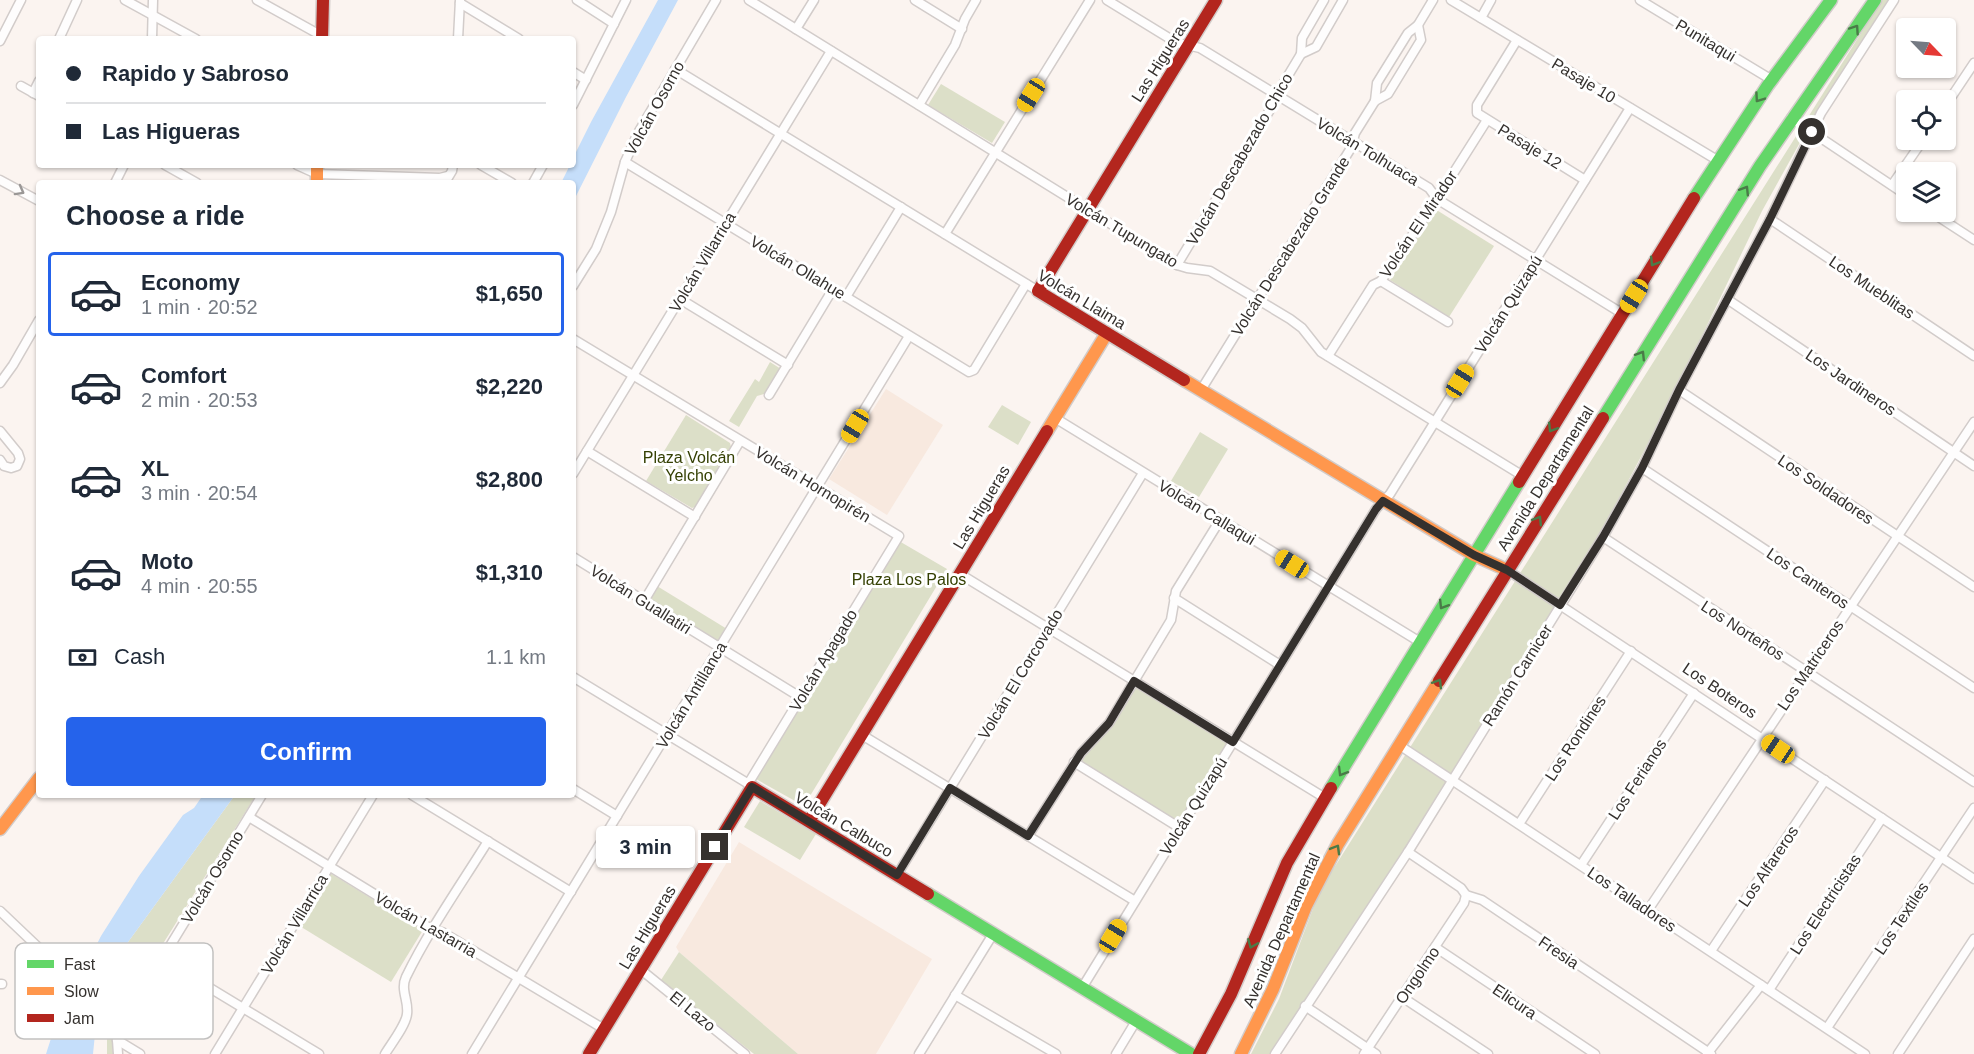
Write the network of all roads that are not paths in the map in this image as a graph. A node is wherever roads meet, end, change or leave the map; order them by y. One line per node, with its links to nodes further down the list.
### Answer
1 (21, 0): 41 (street)
2 (77, 0): 33 (street)
3 (125, 0): 27 (street)
4 (153, 0): 27 (street)
5 (257, 0): 36 (street)
6 (323, 0): 37 (main road)
7 (577, 0): 29 (street)
8 (626, 0): 29 (street)
9 (716, 0): 46 (street, Volcán Osorno)
10 (749, 0): 31 (street, Volcán Tupungato)
11 (814, 0): 31 (street)
12 (915, 0): 32 (street)
13 (976, 0): 32 (street)
14 (1090, 0): 64 (street)
15 (1107, 0): 42 (street, Volcán Tolhuaca)
16 (1216, 0): 42 (main road, Las Higueras)
17 (1324, 0): 44 (street, Volcán Descabezado Chico)
18 (1343, 0): 44 (street, Volcán Descabezado Chico)
19 (1433, 0): 30 (street, Volcán Descabezado Grande)
20 (1451, 0): 28 (street, Pasaje 10)
21 (1491, 0): 28 (street)
22 (1640, 0): 49 (street, Punitaqui)
23 (1831, 0): 49 (main road, Avenida Departamental)
24 (1875, 0): 58 (main road, Avenida Departamental, one-way to 24)
25 (1894, 0): 60 (street, Ramón Carnicer)
26 (460, 2): 38 (street); 39 (street)
27 (152, 15): 34 (street); 35 (street)
28 (1481, 18): 40 (street, Pasaje 10)
29 (614, 24): 48 (street)
30 (1418, 25): 55 (street, Volcán Descabezado Grande); 55 (street, Volcán Descabezado Grande)
31 (796, 29): 43 (street, Volcán Tupungato)
32 (962, 29): 56 (street)
33 (62, 36)
34 (152, 36)
35 (190, 36)
36 (320, 36)
37 (322, 36)
38 (458, 36)
39 (514, 36)
40 (1517, 40): 57 (street, Pasaje 10); 59 (street, Pasaje 12)
41 (0, 41)
42 (1188, 45): 53 (street, Volcán Tolhuaca); 80 (main road, Las Higueras)
43 (831, 51): 56 (street, Volcán Tupungato); 61 (street, Volcán Villarrica)
44 (1301, 54): 53 (street, Volcán Descabezado Chico)
45 (1974, 63): 51 (street)
46 (675, 69): 61 (street, Volcán Llaima); 66 (street, Volcán Osorno)
47 (576, 74): 48 (street)
48 (586, 80): 54 (street)
49 (1772, 80): 65 (main road, Avenida Departamental, one-way to 65)
50 (21, 86): 52 (street)
51 (1956, 90)
52 (36, 95)
53 (1278, 96): 62 (street, Volcán Tolhuaca); 87 (street, Volcán Descabezado Chico)
54 (576, 99)
55 (1375, 101): 62 (street, Volcán Descabezado Grande)
56 (919, 105): 64 (street, Volcán Tupungato)
57 (1630, 108): 65 (street, Pasaje 10); 74 (street, Volcán Quizapú)
58 (1791, 118): 60 (street); 133 (main road, Avenida Departamental, one-way to 58)
59 (1487, 120): 74 (street, Pasaje 12); 78 (street, Volcán El Mirador)
60 (1812, 132): 75 (street); 81 (street, Ramón Carnicer)
61 (781, 134): 79 (street, Volcán Llaima); 83 (street, Volcán Villarrica)
62 (1353, 142): 78 (street, Volcán Tolhuaca); 96 (street, Volcán Descabezado Grande)
63 (1916, 150): 75 (street)
64 (996, 152): 80 (street, Volcán Tupungato); 84 (street)
65 (1717, 160): 97 (main road, Avenida Departamental, one-way to 97)
66 (625, 162): 83 (street, Volcán Ollahue); 88 (street, Volcán Osorno)
67 (170, 168): 71 (street)
68 (487, 168): 73 (street)
69 (317, 174): 72 (street)
70 (0, 180): 77 (street, one-way to 77)
71 (192, 180)
72 (446, 180)
73 (507, 180)
74 (1585, 180): 86 (street, Volcán Quizapú)
75 (1892, 185): 76 (street)
76 (1896, 188)
77 (36, 199)
78 (1437, 199): 86 (street, Volcán Tolhuaca); 89 (street, Volcán El Mirador)
79 (900, 207): 84 (street, Volcán Llaima); 93 (street)
80 (1088, 209): 87 (street, Volcán Tupungato); 92 (main road, Las Higueras)
81 (1770, 219): 95 (street, Ramón Carnicer); 104 (street, Los Mueblitas)
82 (1947, 222): 85 (street)
83 (726, 224): 91 (street, Volcán Ollahue); 94 (street, Volcán Villarrica)
84 (945, 234): 90 (street, Volcán Llaima)
85 (1974, 239)
86 (1536, 260): 97 (street, Volcán Tolhuaca); 112 (street, Volcán Quizapú)
87 (1177, 265): 96 (street, Volcán Tupungato)
88 (576, 281)
89 (1381, 281): 98 (street); 103 (street, Volcán El Mirador)
90 (1026, 284): 92 (street, Volcán Llaima); 101 (street, Volcán Ollahue)
91 (833, 289): 93 (street, Volcán Ollahue); 105 (street)
92 (1038, 291): 100 (main road, Volcán Llaima)
93 (846, 297): 101 (street, Volcán Ollahue)
94 (680, 299): 105 (street); 106 (street, Volcán Villarrica)
95 (1727, 299): 109 (street, Ramón Carnicer); 117 (street, Los Jardineros)
96 (1257, 300): 103 (street, Volcán Tupungato); 108 (street, Volcán Descabezado Grande)
97 (1623, 314): 123 (main road, Avenida Departamental, one-way to 123)
98 (1448, 322)
99 (36, 325): 107 (street)
100 (1107, 333): 108 (main road, Volcán Llaima); 111 (main road, Las Higueras)
101 (909, 336): 124 (street, Volcán Antillanca)
102 (576, 341): 106 (street, Volcán Hornopirén)
103 (1328, 356): 112 (street, Volcán Tupungato)
104 (1974, 356)
105 (788, 365): 110 (street)
106 (633, 376): 115 (street, Volcán Hornopirén); 116 (street, Volcán Villarrica)
107 (0, 382)
108 (1201, 390): 125 (main road, Volcán Llaima)
109 (1679, 390): 120 (street, Ramón Carnicer); 129 (street, Los Soldadores)
110 (769, 395)
111 (1055, 418): 122 (street, Volcán Callaqui); 134 (main road, Las Higueras)
112 (1435, 422): 123 (street, Volcán Tupungato); 125 (street, Volcán Quizapú)
113 (1974, 422): 117 (street, Los Matriceros)
114 (0, 431): 118 (street)
115 (740, 441): 124 (street, Volcán Hornopirén); 126 (street)
116 (587, 451): 121 (street, Volcán Villarrica); 126 (street)
117 (1954, 452): 119 (street, Los Jardineros); 129 (street, Los Matriceros)
118 (0, 460)
119 (1974, 465)
120 (1642, 468): 130 (street, Ramón Carnicer); 140 (street, Los Canteros)
121 (576, 469)
122 (1143, 473): 127 (street, Volcán Callaqui); 141 (street, Volcán El Corcovado)
123 (1523, 476): 131 (main road, Avenida Departamental)
124 (818, 486): 128 (street, Volcán Hornopirén); 143 (street, Volcán Antillanca)
125 (1383, 501): 131 (main road, Volcán Llaima); 135 (street, Volcán Quizapú)
126 (695, 517): 138 (street)
127 (1220, 520): 135 (street, Volcán Callaqui); 137 (street)
128 (899, 536): 151 (street, Volcán Apagado)
129 (1897, 536): 136 (street, Los Soldadores); 140 (street, Los Matriceros)
130 (1603, 537): 139 (street, Ramón Carnicer); 146 (street, Los Norteños)
131 (1474, 555): 133 (main road, Los Boteros); 142 (main road, Avenida Departamental, one-way to 142)
132 (576, 559): 138 (street, Volcán Guallatiri)
133 (1507, 570): 139 (street, Los Boteros); 156 (main road, Avenida Departamental, one-way to 133)
134 (960, 574): 141 (street); 153 (main road, Las Higueras)
135 (1329, 586): 142 (street, Volcán Callaqui); 145 (street, Volcán Quizapú)
136 (1974, 587)
137 (1174, 598): 145 (street); 148 (street)
138 (644, 601): 143 (street, Volcán Guallatiri)
139 (1560, 605): 144 (street, Los Boteros); 158 (street, Ramón Carnicer)
140 (1850, 606): 146 (street, Los Matriceros); 149 (street, Los Canteros)
141 (1048, 628): 148 (street); 163 (street, Volcán El Corcovado)
142 (1420, 642): 168 (main road, Avenida Departamental, one-way to 168)
143 (720, 648): 151 (street, Volcán Guallatiri); 152 (street, Volcán Antillanca)
144 (1631, 651): 150 (street, Los Boteros); 174 (street, Los Rondines)
145 (1280, 665): 155 (street, Volcán Quizapú)
146 (1806, 671): 154 (street, Los Matriceros); 161 (street, Los Norteños)
147 (576, 679): 152 (street, Volcán Calbuco)
148 (1134, 681): 155 (street); 157 (street)
149 (1974, 688)
150 (1694, 693): 154 (street, Los Boteros); 181 (street, Los Ferianos)
151 (800, 697): 162 (street, Volcán Apagado)
152 (667, 734): 162 (street, Volcán Calbuco); 170 (street, Volcán Antillanca)
153 (861, 735): 163 (street); 173 (main road, Las Higueras)
154 (1762, 738): 159 (street, Los Boteros); 188 (street, Los Matriceros)
155 (1233, 742): 168 (street); 175 (street, Volcán Quizapú)
156 (1399, 745): 158 (street, Los Talladores); 225 (main road, Avenida Departamental, one-way to 156)
157 (1074, 762): 175 (street); 177 (street)
158 (1452, 780): 174 (street, Los Talladores); 179 (street, Ramón Carnicer)
159 (1825, 780): 172 (street, Los Boteros); 196 (street, Los Alfareros)
160 (36, 782): 176 (main road)
161 (1974, 782)
162 (750, 785): 173 (main road, Volcán Calbuco); 197 (main road, Las Higueras)
163 (950, 788): 177 (street); 183 (street, Volcán El Corcovado)
164 (576, 791): 170 (street)
165 (260, 798): 171 (street, Volcán Osorno)
166 (371, 798): 182 (street, Volcán Villarrica)
167 (417, 798): 178 (street)
168 (1325, 798): 224 (main road, Avenida Departamental, one-way to 224)
169 (1974, 808): 180 (street, Los Textiles)
170 (617, 816): 185 (street, Volcán Antillanca)
171 (249, 817): 182 (street, Volcán Lastarria); 194 (street, Volcán Osorno)
172 (1882, 818): 180 (street, Los Boteros); 199 (street, Los Electricistas)
173 (808, 822): 183 (main road, Volcán Calbuco)
174 (1519, 824): 181 (street, Los Talladores)
175 (1180, 828): 187 (street, Volcán Quizapú)
176 (0, 829)
177 (1028, 836): 187 (street)
178 (488, 841): 185 (street); 190 (street)
179 (1408, 852): 186 (street, Fresia); 204 (street, Ramón Carnicer)
180 (1941, 857): 184 (street, Los Boteros); 207 (street, Los Textiles)
181 (1581, 865): 188 (street, Los Talladores)
182 (329, 866): 190 (street, Volcán Lastarria); 205 (street, Volcán Villarrica)
183 (897, 875): 191 (main road, Volcán Calbuco)
184 (1974, 879)
185 (571, 892): 198 (street, Volcán Antillanca)
186 (1466, 895): 195 (street, Ongolmo); 212 (street, Fresia)
187 (1135, 901): 200 (street, Volcán Quizapú)
188 (1648, 910): 196 (street, Los Talladores)
189 (0, 911): 193 (street)
190 (433, 930): 198 (street, Volcán Lastarria); 217 (street)
191 (993, 934): 200 (main road, Volcán Calbuco); 202 (street)
192 (1974, 939): 231 (street)
193 (34, 943)
194 (172, 943)
195 (1436, 947): 203 (street, Ongolmo); 229 (street, Elicura)
196 (1711, 951): 199 (street, Los Talladores)
197 (640, 969): 208 (main road, Las Higueras); 220 (street, El Lazo)
198 (518, 978): 208 (street, Volcán Lastarria); 218 (street, Volcán Antillanca)
199 (1765, 987): 207 (street, Los Talladores); 212 (street)
200 (1082, 988): 206 (main road, Volcán Calbuco)
201 (213, 990): 205 (street)
202 (955, 995): 211 (street); 221 (street)
203 (1402, 997): 210 (street, Ongolmo); 228 (street)
204 (1305, 1006): 210 (street); 226 (street, Ramón Carnicer)
205 (243, 1008): 215 (street, Volcán Villarrica); 216 (street)
206 (1136, 1021): 222 (street); 223 (main road, Volcán Calbuco)
207 (1827, 1028): 230 (street, Los Talladores)
208 (604, 1029): 219 (main road, Las Higueras)
209 (117, 1040): 213 (street, Volcán Osorno); 214 (street)
210 (1366, 1051): 227 (street)
211 (922, 1053)
212 (1709, 1053)
213 (118, 1054)
214 (140, 1054)
215 (215, 1054)
216 (319, 1054)
217 (384, 1054)
218 (472, 1054)
219 (589, 1054)
220 (745, 1054)
221 (1056, 1054)
222 (1116, 1054)
223 (1191, 1054)
224 (1199, 1054)
225 (1240, 1054)
226 (1275, 1054)
227 (1376, 1054)
228 (1488, 1054)
229 (1595, 1054)
230 (1865, 1054)
231 (1898, 1054)

